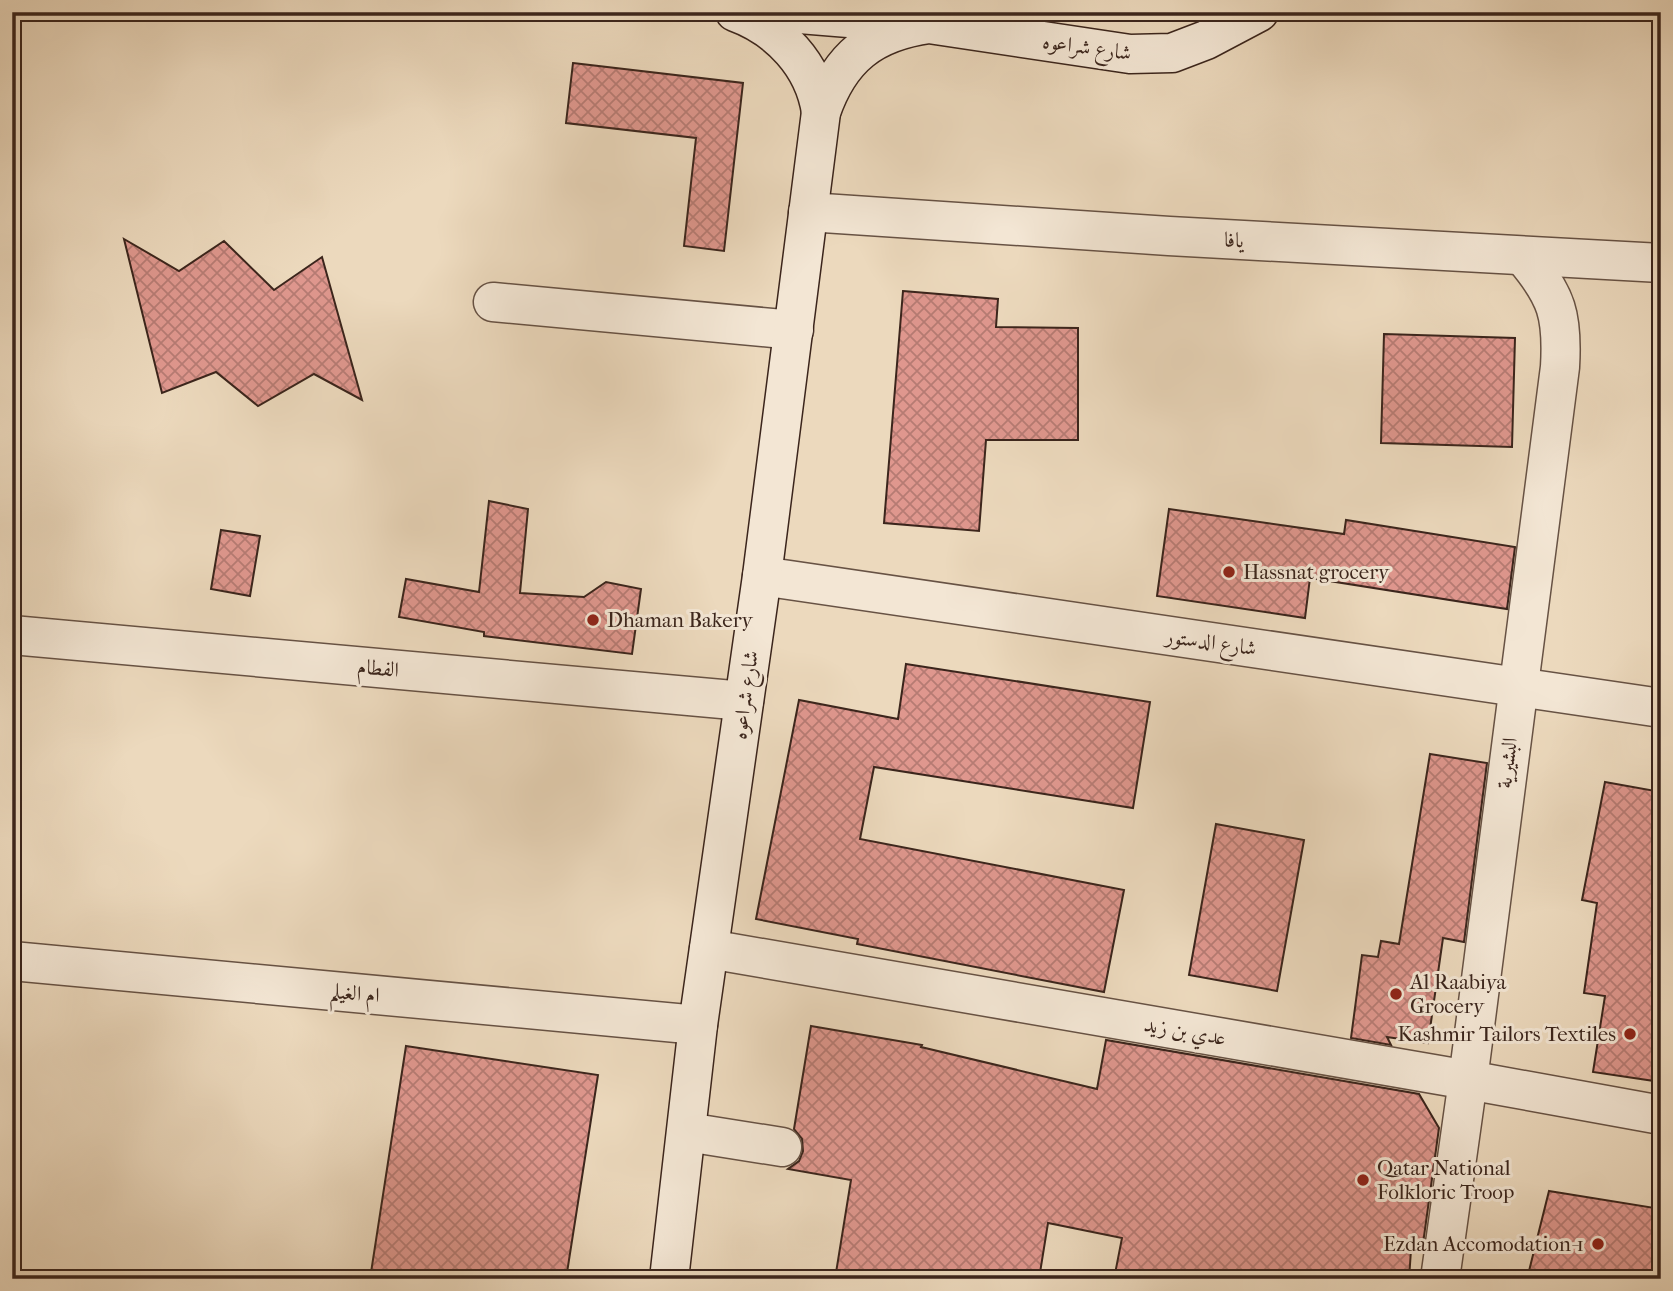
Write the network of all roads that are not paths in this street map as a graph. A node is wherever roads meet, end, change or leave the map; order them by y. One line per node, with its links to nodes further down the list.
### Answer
1 (734, 12): 5 (street, شارع شراعوه)
2 (775, 12): 4 (street)
3 (1259, 12): 4 (street, شارع شراعوه)
4 (929, 24): 5 (street, شارع شراعوه)
5 (821, 112): 6 (street, شارع شراعوه)
6 (808, 212): 7 (street, يافا); 10 (street, شارع شراعوه)
7 (1524, 257): 8 (street, يافا); 13 (street, البشيرية)
8 (1661, 262)
9 (493, 302): 10 (street)
10 (793, 330): 11 (street, شارع شراعوه)
11 (762, 576): 13 (street, شارع الدستور); 14 (street, شارع شراعوه)
12 (12, 635): 14 (street, الفطام)
13 (1517, 687): 15 (street, شارع الدستور); 19 (street, البشيرية)
14 (744, 701): 16 (street, شارع شراعوه)
15 (1661, 708)
16 (709, 949): 18 (street, شارع شراعوه); 19 (street, عدي بن زيد)
17 (12, 961): 18 (street, ام الغيلم)
18 (698, 1025): 21 (street, شارع شراعوه)
19 (1468, 1080): 20 (street, عدي بن زيد); 24 (street, البشيرية)
20 (1661, 1115)
21 (687, 1132): 22 (street); 23 (street, شارع شراعوه)
22 (782, 1147)
23 (669, 1279)
24 (1440, 1279)

